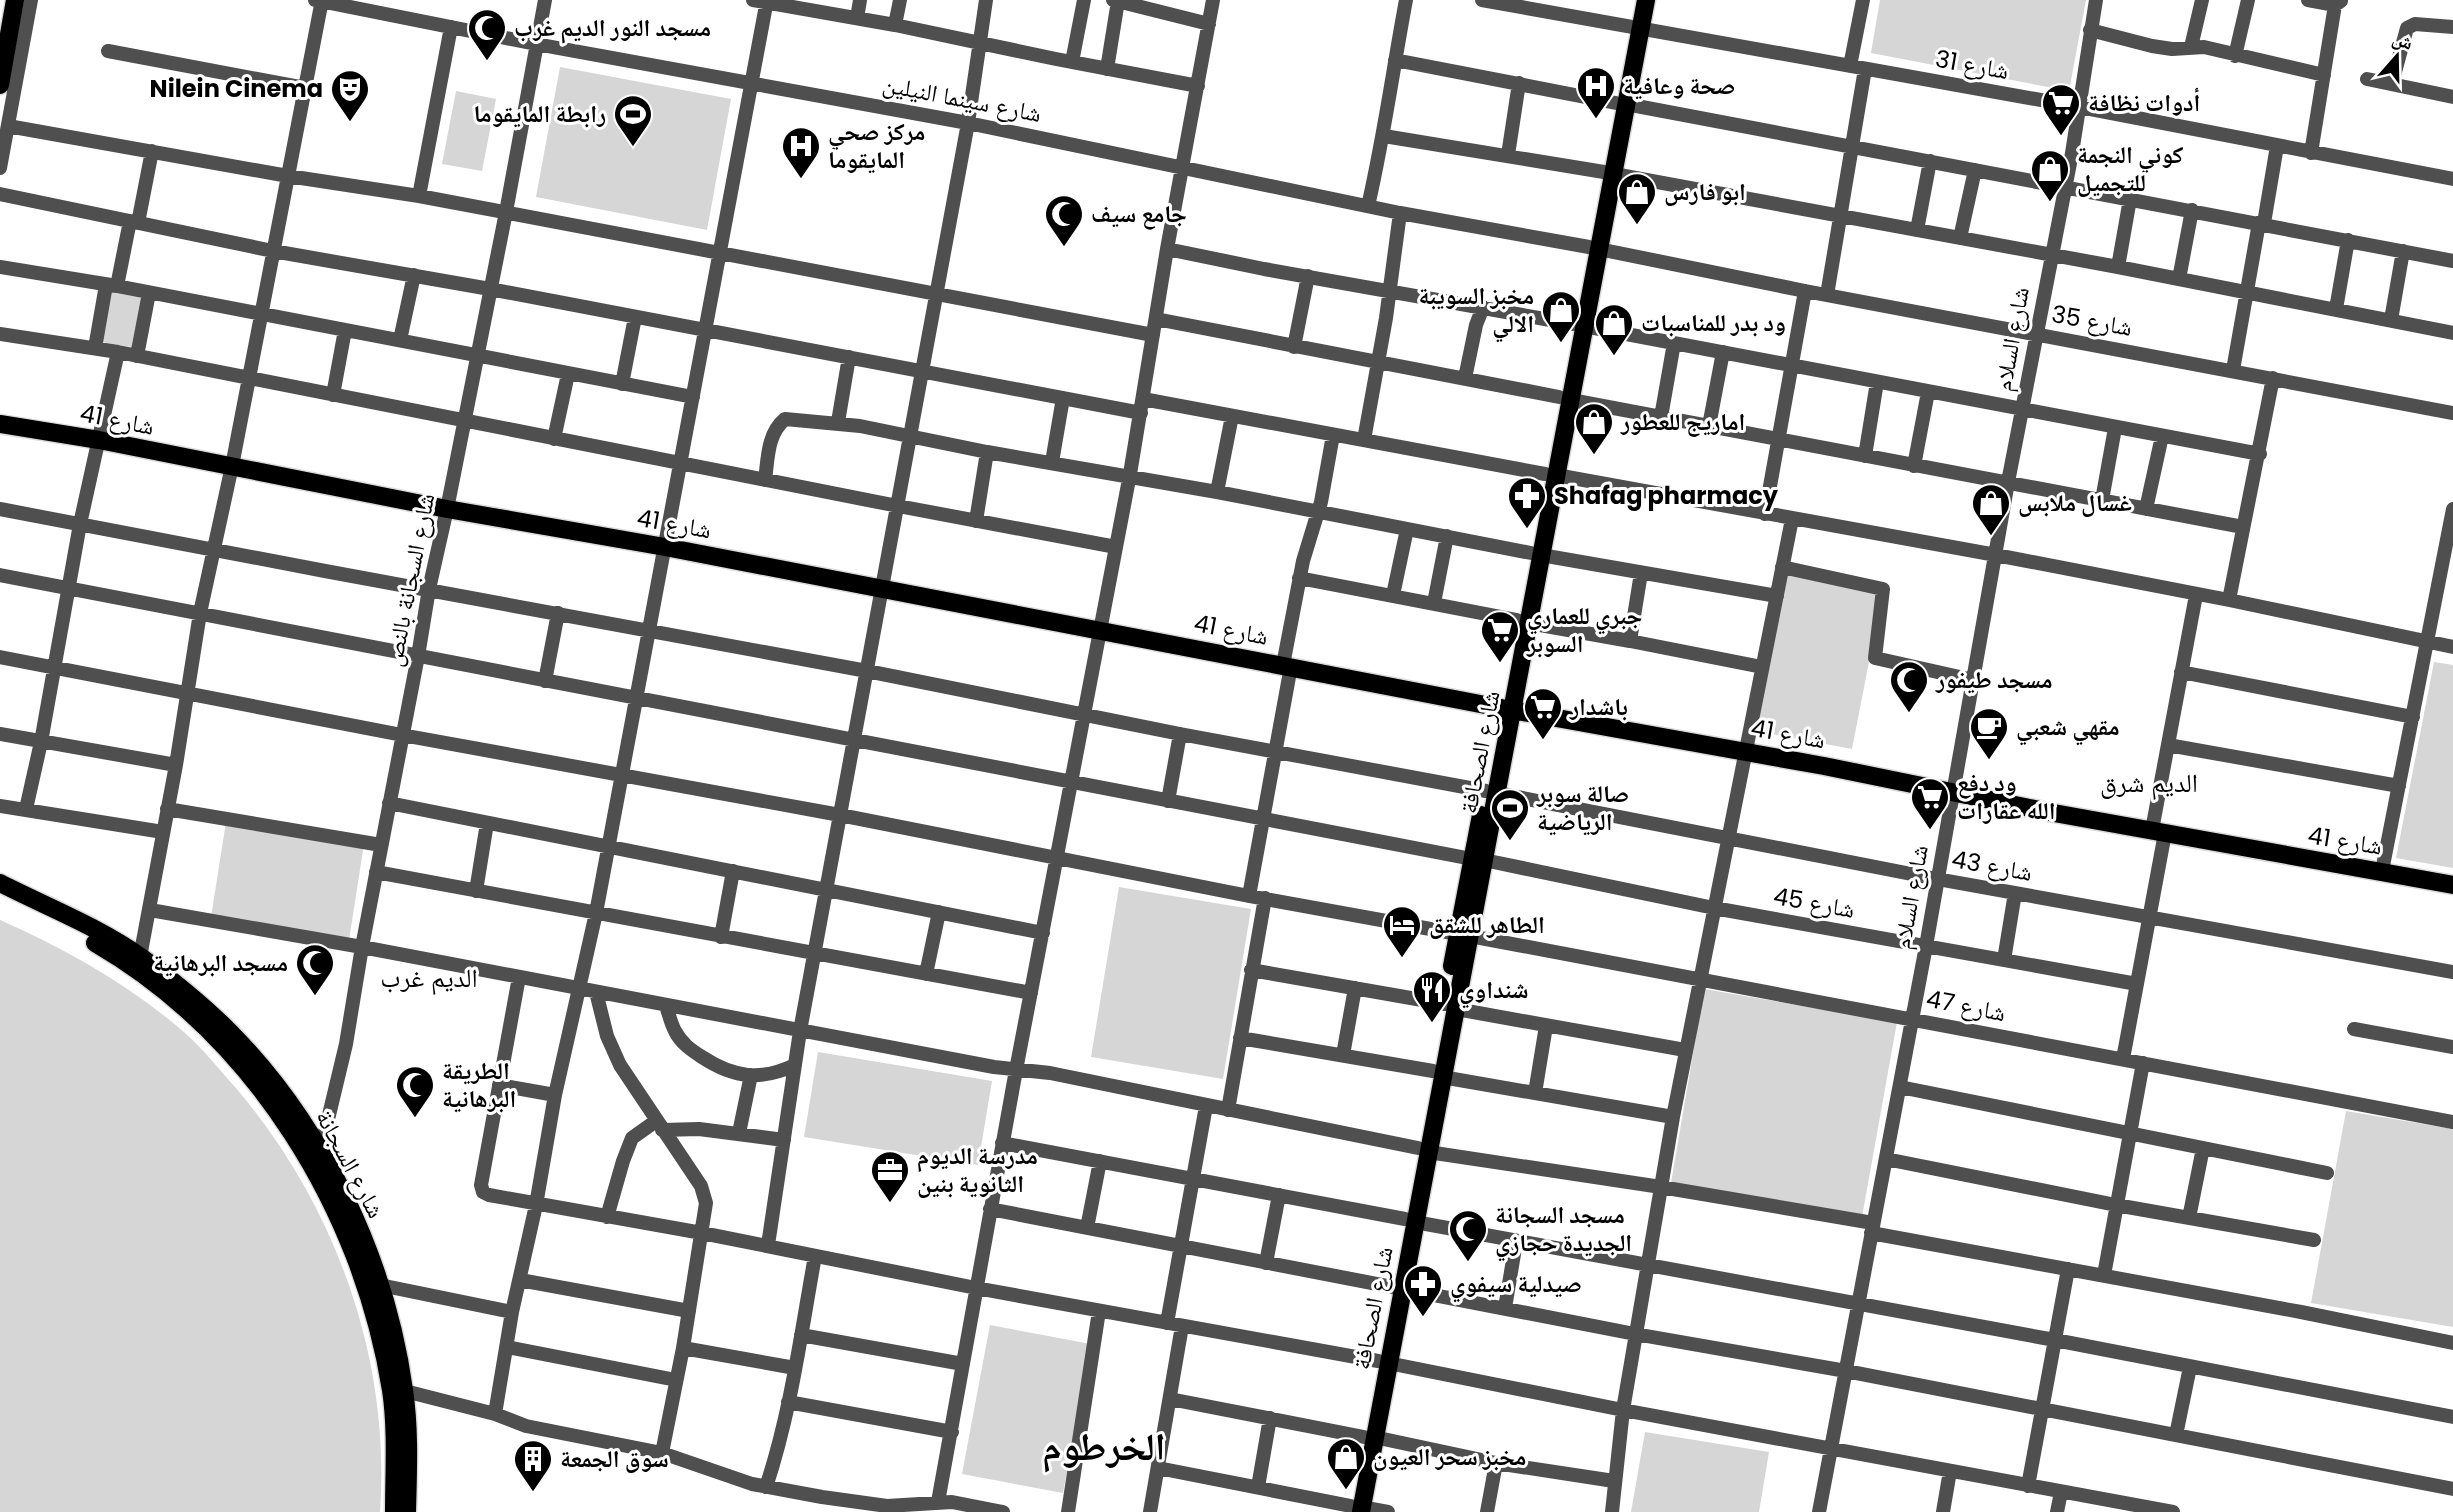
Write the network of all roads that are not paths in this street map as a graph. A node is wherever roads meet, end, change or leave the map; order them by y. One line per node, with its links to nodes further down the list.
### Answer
1 (15, 0): 41 (main road)
2 (31, 0): 51 (street)
3 (320, 0): 25 (street, شارع سينما النيلين); 46 (street)
4 (545, 0): 30 (street, شارع السجانة بالنص)
5 (860, 0): 22 (street)
6 (900, 0): 24 (street)
7 (986, 0): 29 (street)
8 (1084, 0): 35 (street)
9 (1213, 0): 23 (street)
10 (1406, 0): 34 (street)
11 (1482, 0): 26 (street, شارع 31)
12 (1634, 0): 26 (main road, شارع الصحافة)
13 (1646, 0): 26 (main road, شارع الصحافة)
14 (1863, 0): 36 (street)
15 (2096, 0): 28 (street, شارع السلام)
16 (2202, 0): 31 (street)
17 (2248, 0): 33 (street)
18 (2308, 0): 21 (street)
19 (762, 1): 22 (street); 42 (street)
20 (1115, 1): 23 (street); 37 (street)
21 (2338, 2): 39 (street)
22 (857, 18): 24 (street)
23 (1209, 24): 45 (street)
24 (895, 25): 29 (street)
25 (451, 27): 30 (street, شارع سينما النيلين); 67 (street)
26 (1635, 27): 36 (street, شارع 31); 48 (main road, شارع الصحافة)
27 (2453, 27): 44 (street)
28 (2090, 30): 31 (street); 49 (street, شارع السلام)
29 (980, 43): 35 (street); 50 (street)
30 (536, 44): 42 (street, شارع سينما النيلين); 71 (street, شارع السجانة بالنص)
31 (2191, 47): 33 (street)
32 (108, 51): 46 (street)
33 (2235, 56): 39 (street)
34 (1395, 60): 43 (street); 52 (street)
35 (1072, 62): 37 (street)
36 (1850, 66): 38 (street, شارع 31)
37 (1107, 69): 45 (street)
38 (1865, 69): 49 (street, شارع 31); 53 (street)
39 (2324, 75): 56 (street)
40 (2367, 79): 44 (street)
41 (0, 81)
42 (752, 83): 50 (street, شارع سينما النيلين); 83 (street)
43 (1520, 83): 48 (street); 57 (street)
44 (2392, 83): 47 (street)
45 (1198, 86): 59 (street)
46 (305, 88): 63 (street)
47 (2453, 96)
48 (1621, 104): 53 (street); 62 (main road, شارع الصحافة)
49 (2080, 107): 54 (street, شارع 31); 65 (street, شارع السلام)
50 (968, 123): 59 (street, شارع سينما النيلين); 96 (street)
51 (8, 126): 55 (street); 60 (street)
52 (1384, 136): 57 (street); 69 (street)
53 (1853, 146): 58 (street); 73 (street)
54 (2277, 146): 56 (street, شارع 31); 75 (street)
55 (152, 151): 63 (street); 74 (street)
56 (2311, 153): 64 (street, شارع 31)
57 (1508, 155): 62 (street)
58 (1930, 162): 61 (street); 76 (street)
59 (1182, 167): 69 (street, شارع سينما النيلين); 80 (street)
60 (0, 168)
61 (1975, 170): 65 (street); 77 (street)
62 (1609, 173): 73 (street); 79 (main road, شارع الصحافة)
63 (288, 176): 67 (street); 81 (street)
64 (2453, 179)
65 (2065, 187): 68 (street); 84 (street, شارع السلام)
66 (0, 194): 74 (street)
67 (419, 196): 71 (street)
68 (2130, 199): 70 (street); 87 (street)
69 (1368, 206): 72 (street, شارع سينما النيلين)
70 (2192, 210): 75 (street); 90 (street)
71 (506, 212): 83 (street); 92 (street, شارع السجانة بالنص)
72 (1400, 213): 79 (street, شارع سينما النيلين); 93 (street)
73 (1841, 216): 76 (street); 98 (street)
74 (134, 222): 81 (street); 91 (street)
75 (2261, 223): 78 (street); 97 (street)
76 (1917, 230): 77 (street)
77 (1960, 238): 84 (street)
78 (2348, 240): 82 (street); 100 (street)
79 (1594, 248): 94 (street, شارع 35); 105 (main road, شارع الصحافة)
80 (1167, 249): 89 (street); 103 (street)
81 (273, 251): 88 (street); 101 (street)
82 (2403, 251): 85 (street); 104 (street)
83 (720, 253): 96 (street); 107 (street)
84 (2051, 256): 87 (street); 110 (street, شارع السلام)
85 (2453, 261)
86 (0, 267): 91 (street)
87 (2118, 267): 90 (street)
88 (414, 275): 92 (street); 112 (street)
89 (1308, 276): 93 (street); 114 (street)
90 (2179, 279): 97 (street)
91 (112, 286): 95 (street); 115 (street)
92 (490, 289): 102 (street); 118 (street, شارع السجانة بالنص)
93 (1389, 290): 99 (street); 121 (street)
94 (1805, 291): 98 (street, شارع 35); 122 (street)
95 (149, 293): 101 (street); 119 (street)
96 (936, 293): 111 (street); 123 (street)
97 (2247, 293): 100 (street); 124 (street)
98 (1827, 295): 110 (street, شارع 35)
99 (1483, 307): 105 (street); 127 (street)
100 (2336, 309): 104 (street)
101 (260, 314): 106 (street); 126 (street)
102 (635, 317): 107 (street); 130 (street)
103 (1156, 319): 111 (street); 114 (street)
104 (2390, 320): 108 (street)
105 (1578, 325): 113 (street); 135 (main road, شارع الصحافة)
106 (345, 330): 112 (street); 132 (street)
107 (706, 330): 120 (street); 133 (street)
108 (2453, 332)
109 (0, 334): 115 (street)
110 (2036, 334): 124 (street, شارع 35); 137 (street, شارع السلام)
111 (1153, 335): 136 (street)
112 (400, 340): 118 (street)
113 (1674, 343): 117 (street); 140 (street)
114 (1294, 347): 121 (street)
115 (95, 348): 116 (street)
116 (118, 352): 119 (street); 150 (street)
117 (1723, 352): 122 (street); 144 (street)
118 (477, 354): 125 (street); 141 (street, شارع السجانة بالنص)
119 (137, 356): 126 (street)
120 (849, 357): 123 (street); 142 (street)
121 (1377, 363): 127 (street); 151 (street)
122 (1793, 366): 129 (street); 152 (street)
123 (921, 370): 134 (street); 148 (street)
124 (2233, 370): 128 (street, شارع 35)
125 (568, 374): 130 (street); 149 (street)
126 (247, 378): 132 (street); 159 (street)
127 (1465, 378): 135 (street)
128 (2273, 378): 138 (street, شارع 35); 154 (street)
129 (1877, 382): 131 (street); 155 (street)
130 (622, 384): 133 (street)
131 (1928, 392): 137 (street); 158 (street)
132 (333, 395): 141 (street)
133 (693, 397): 157 (street)
134 (1063, 398): 136 (street); 156 (street)
135 (1565, 399): 140 (street); 160 (main road, شارع الصحافة)
136 (1142, 406): 139 (street); 161 (street)
137 (2022, 410): 145 (street); 163 (street, شارع السلام)
138 (2453, 413)
139 (1232, 416): 146 (street); 164 (street)
140 (1661, 417): 144 (street)
141 (464, 420): 149 (street); 168 (street, شارع السجانة بالنص)
142 (838, 422): 148 (street); 162 (street)
143 (0, 424): 150 (main road, شارع 41)
144 (1709, 426): 152 (street)
145 (2115, 428): 147 (street); 165 (street)
146 (1333, 435): 151 (street); 171 (street)
147 (2162, 436): 154 (street); 169 (street)
148 (909, 437): 153 (street); 166 (street)
149 (554, 439): 157 (street)
150 (99, 440): 159 (main road, شارع 41); 175 (street)
151 (1364, 440): 160 (street)
152 (1778, 440): 155 (street); 172 (street)
153 (987, 452): 156 (street); 174 (street)
154 (2260, 454): 176 (street)
155 (1865, 456): 158 (street)
156 (1052, 462): 161 (street)
157 (681, 464): 162 (street); 179 (street)
158 (1914, 466): 163 (street)
159 (232, 467): 168 (main road, شارع 41); 181 (street)
160 (1551, 475): 172 (street); 182 (main road, شارع الصحافة)
161 (1130, 477): 164 (street); 180 (street)
162 (765, 480): 166 (street)
163 (2008, 482): 165 (street); 183 (street, شارع السلام)
164 (1217, 492): 171 (street)
165 (2102, 500): 169 (street)
166 (898, 506): 174 (street); 191 (street)
167 (0, 509): 175 (street, شارع 43)
168 (447, 509): 179 (main road, شارع 41); 190 (street, شارع السجانة بالنص)
169 (2146, 509): 176 (street)
170 (2453, 509): 184 (street)
171 (1319, 511): 177 (street); 188 (street)
172 (1765, 514): 173 (street)
173 (1792, 519): 183 (street); 185 (street)
174 (976, 521): 180 (street)
175 (80, 524): 181 (street, شارع 43); 189 (street)
176 (2243, 527): 195 (street)
177 (1407, 528): 178 (street); 192 (street)
178 (1447, 536): 182 (street); 196 (street)
179 (665, 547): 191 (main road, شارع 41); 200 (street)
180 (1116, 547): 201 (street)
181 (213, 550): 190 (street, شارع 43); 198 (street)
182 (1536, 554): 186 (street); 199 (main road, شارع الصحافة)
183 (1996, 555): 193 (street); 212 (street, شارع السلام)
184 (2447, 566): 203 (street)
185 (1782, 568): 194 (street); 212 (street)
186 (1641, 573): 194 (street); 202 (street)
187 (0, 575): 189 (street, شارع 45)
188 (1299, 578): 192 (street); 207 (street)
189 (70, 588): 198 (street, شارع 45); 208 (street)
190 (429, 589): 197 (street, شارع 43); 205 (street, شارع السجانة بالنص)
191 (882, 589): 201 (main road, شارع 41); 210 (street)
192 (1393, 595): 196 (street)
193 (2196, 595): 195 (street); 211 (street)
194 (1777, 596): 209 (street)
195 (2229, 600): 203 (street)
196 (1434, 603): 199 (street)
197 (558, 612): 200 (street, شارع 43); 213 (street)
198 (200, 613): 205 (street, شارع 45); 214 (street)
199 (1523, 622): 202 (street); 216 (main road, شارع الصحافة)
200 (649, 629): 210 (street, شارع 43); 215 (street)
201 (1101, 630): 207 (main road, شارع 41); 217 (street)
202 (1630, 641): 209 (street)
203 (2427, 642): 204 (street); 218 (street)
204 (2453, 647)
205 (418, 656): 213 (street, شارع 45); 220 (street, شارع السجانة بالنص)
206 (0, 657): 208 (street, شارع 47)
207 (1287, 666): 216 (main road, شارع 41); 225 (street)
208 (55, 667): 214 (street, شارع 47); 223 (street)
209 (1762, 667): 226 (street)
210 (867, 671): 217 (street, شارع 43); 222 (street)
211 (2181, 672): 218 (street); 224 (street)
212 (1973, 680): 232 (street, شارع السلام)
213 (545, 681): 215 (street, شارع 45)
214 (188, 693): 220 (street, شارع 47); 227 (street)
215 (637, 698): 222 (street, شارع 45); 228 (street)
216 (1507, 709): 226 (main road, شارع 41); 231 (main road, شارع الصحافة)
217 (1084, 713): 221 (street, شارع 43); 229 (street)
218 (2413, 717): 230 (street)
219 (0, 734): 223 (street)
220 (402, 734): 228 (street, شارع 47); 234 (street, شارع السجانة بالنص)
221 (1180, 734): 225 (street, شارع 43); 233 (street)
222 (854, 738): 229 (street, شارع 45); 238 (street)
223 (41, 742): 227 (street); 236 (street)
224 (2168, 745): 230 (street); 242 (street)
225 (1276, 750): 231 (street, شارع 43); 239 (street)
226 (1745, 751): 232 (main road, شارع 41); 243 (street)
227 (176, 765): 237 (street)
228 (622, 775): 238 (street, شارع 47); 245 (street)
229 (1072, 782): 233 (street, شارع 45); 246 (street)
230 (2399, 786): 250 (street)
231 (1491, 792): 243 (street, شارع 43); 247 (main road, شارع الصحافة)
232 (1953, 792): 242 (main road, شارع 41); 251 (street, شارع السلام)
233 (1168, 801): 239 (street, شارع 45)
234 (388, 803): 240 (street); 244 (street, شارع السجانة بالنص)
235 (0, 806): 236 (street)
236 (26, 809): 241 (street)
237 (167, 809): 241 (street); 244 (street)
238 (840, 815): 246 (street, شارع 47); 254 (street)
239 (1262, 820): 247 (street, شارع 45); 258 (street)
240 (486, 823): 245 (street); 255 (street)
241 (163, 832): 261 (street)
242 (2159, 832): 250 (main road, شارع 41); 264 (street)
243 (1727, 838): 251 (street, شارع 43); 260 (street)
244 (381, 845): 249 (street, شارع السجانة بالنص)
245 (608, 846): 248 (street); 263 (street)
246 (1057, 856): 258 (street, شارع 47); 266 (street)
247 (1478, 859): 260 (street, شارع 45); 267 (main road, شارع الصحافة)
248 (733, 871): 254 (street); 268 (street)
249 (376, 872): 255 (street); 270 (street, شارع السجانة بالنص)
250 (2382, 872): 253 (main road, شارع 41)
251 (1937, 879): 256 (street, شارع 43); 269 (street, شارع السلام)
252 (0, 883): 265 (main road)
253 (2453, 885)
254 (826, 889): 262 (street); 271 (street)
255 (476, 891): 263 (street)
256 (2015, 893): 264 (street, شارع 43); 273 (street)
257 (0, 895): 265 (main road)
258 (1249, 896): 259 (street, شارع 47)
259 (1265, 898): 267 (street, شارع 47); 274 (street)
260 (1714, 908): 269 (street, شارع 45); 278 (street)
261 (150, 910): 270 (street); 272 (street)
262 (939, 912): 266 (street); 276 (street)
263 (596, 913): 268 (street); 281 (street)
264 (2149, 918): 275 (street, شارع 43); 279 (street)
265 (87, 932): 272 (main road, شارع السجانة); 316 (main road, شارع السجانة)
266 (1043, 933): 283 (street)
267 (1464, 935): 278 (street, شارع 47); 285 (main road, شارع الصحافة)
268 (721, 937): 271 (street)
269 (1926, 946): 273 (street, شارع 45); 286 (street, شارع السلام)
270 (362, 947): 277 (street); 316 (street, شارع السجانة بالنص)
271 (814, 954): 276 (street); 289 (street)
272 (140, 957): 316 (main road, شارع السجانة)
273 (2004, 960): 279 (street, شارع 45)
274 (1251, 970): 280 (street); 290 (street)
275 (2453, 972)
276 (926, 974): 283 (street)
277 (519, 977): 281 (street); 300 (street)
278 (1700, 980): 286 (street, شارع 47); 292 (street)
279 (2137, 984): 294 (street)
280 (1355, 988): 285 (street); 293 (street)
281 (578, 989): 282 (street); 303 (street)
282 (596, 992): 284 (street); 308 (street)
283 (1031, 993): 297 (street)
284 (666, 1006): 289 (street); 299 (street)
285 (1450, 1006): 287 (street); 298 (main road, شارع الصحافة)
286 (1912, 1018): 294 (street, شارع 47); 301 (street, شارع السلام)
287 (1546, 1026): 292 (street); 302 (street)
288 (2354, 1029): 291 (street)
289 (800, 1031): 296 (street); 297 (street)
290 (1240, 1038): 293 (street); 305 (street)
291 (2453, 1047)
292 (1685, 1050): 306 (street)
293 (1342, 1055): 298 (street)
294 (2123, 1059): 295 (street, شارع 47)
295 (2143, 1063): 307 (street, شارع 47); 310 (street)
296 (795, 1065): 299 (street); 311 (street)
297 (1016, 1070): 304 (street); 312 (street)
298 (1438, 1074): 302 (street); 314 (main road, شارع الصحافة)
299 (751, 1075): 309 (street)
300 (499, 1085): 303 (street); 322 (street)
301 (1899, 1087): 310 (street); 315 (street, شارع السلام)
302 (1535, 1093): 306 (street)
303 (555, 1095): 322 (street)
304 (1206, 1106): 305 (street); 319 (street)
305 (1228, 1110): 314 (street)
306 (1673, 1117): 320 (street)
307 (2453, 1122)
308 (659, 1125): 309 (street); 325 (street); 330 (street)
309 (739, 1133): 311 (street)
310 (2130, 1133): 313 (street); 323 (street)
311 (784, 1140): 333 (street)
312 (1002, 1143): 317 (street); 324 (street)
313 (2203, 1148): 318 (street); 326 (street)
314 (1423, 1150): 320 (street); 327 (main road, شارع الصحافة)
315 (1886, 1159): 323 (street); 329 (street, شارع السلام)
316 (318, 1160): 341 (main road, شارع السجانة); 389 (main road, شارع السجانة)
317 (1100, 1161): 319 (street); 328 (street)
318 (2327, 1173)
319 (1194, 1178): 321 (street); 334 (street)
320 (1661, 1187): 329 (street); 337 (street)
321 (1279, 1195): 327 (street); 336 (street)
322 (536, 1205): 325 (street); 340 (street)
323 (2116, 1205): 326 (street); 339 (street)
324 (990, 1209): 328 (street); 342 (street)
325 (607, 1217): 330 (street)
326 (2189, 1218): 331 (street)
327 (1410, 1221): 332 (street); 343 (main road, شارع الصحافة)
328 (1087, 1228): 334 (street)
329 (1872, 1228): 338 (street); 344 (street, شارع السلام)
330 (702, 1233): 333 (street); 346 (street)
331 (2314, 1240)
332 (1516, 1242): 337 (street); 345 (street)
333 (768, 1245): 335 (street)
334 (1181, 1247): 336 (street); 349 (street)
335 (815, 1256): 342 (street); 352 (street)
336 (1266, 1263): 343 (street)
337 (1647, 1265): 344 (street); 351 (street)
338 (2068, 1269): 339 (street); 353 (street)
339 (2104, 1275): 354 (street)
340 (520, 1280): 346 (street); 348 (street)
341 (380, 1285): 348 (street); 363 (main road, شارع السجانة)
342 (976, 1288): 347 (street); 358 (street)
343 (1397, 1288): 345 (street); 357 (main road, شارع الصحافة)
344 (1858, 1304): 353 (street); 361 (street, شارع السلام)
345 (1505, 1308): 351 (street)
346 (689, 1311): 356 (street)
347 (1100, 1311): 349 (street); 392 (street)
348 (512, 1312): 355 (street)
349 (1167, 1323): 350 (street)
350 (1182, 1326): 357 (street); 364 (street)
351 (1636, 1334): 361 (street); 367 (street)
352 (801, 1335): 358 (street); 360 (street)
353 (2055, 1340): 359 (street); 366 (street)
354 (2453, 1343)
355 (507, 1347): 362 (street); 368 (street)
356 (683, 1348): 360 (street); 362 (street)
357 (1383, 1362): 367 (street); 373 (main road, شارع الصحافة)
358 (963, 1364): 371 (street)
359 (2190, 1367): 369 (street); 372 (street)
360 (795, 1368): 365 (street)
361 (1846, 1371): 366 (street); 374 (street, شارع السلام)
362 (676, 1380): 375 (street)
363 (405, 1391): 368 (street); 390 (main road, شارع السجانة)
364 (1170, 1399): 370 (street); 377 (street)
365 (788, 1402): 371 (street); 381 (street)
366 (2044, 1409): 372 (street); 380 (street)
367 (1623, 1410): 374 (street); 379 (street)
368 (495, 1415): 375 (street)
369 (2453, 1417)
370 (1270, 1418): 373 (street); 382 (street)
371 (952, 1432): 385 (street)
372 (2176, 1435): 383 (street)
373 (1369, 1437): 376 (street); 387 (main road, شارع الصحافة)
374 (1831, 1450): 378 (street); 397 (street, شارع السلام)
375 (662, 1454): 381 (street)
376 (1496, 1462): 379 (street); 395 (street)
377 (1158, 1468): 382 (street); 393 (street)
378 (1950, 1471): 380 (street); 398 (street)
379 (1614, 1481): 396 (street)
380 (2028, 1486): 384 (street)
381 (766, 1487): 386 (street)
382 (1258, 1488): 387 (street)
383 (2453, 1489)
384 (2061, 1492): 388 (street); 399 (street)
385 (938, 1502): 386 (street); 391 (street)
386 (914, 1508)
387 (1356, 1509): 394 (street)
388 (2165, 1511)
389 (394, 1512)
390 (407, 1512)
391 (1003, 1512)
392 (1068, 1512)
393 (1150, 1512)
394 (1388, 1512)
395 (1487, 1512)
396 (1612, 1512)
397 (1819, 1512)
398 (1943, 1512)
399 (2057, 1512)

